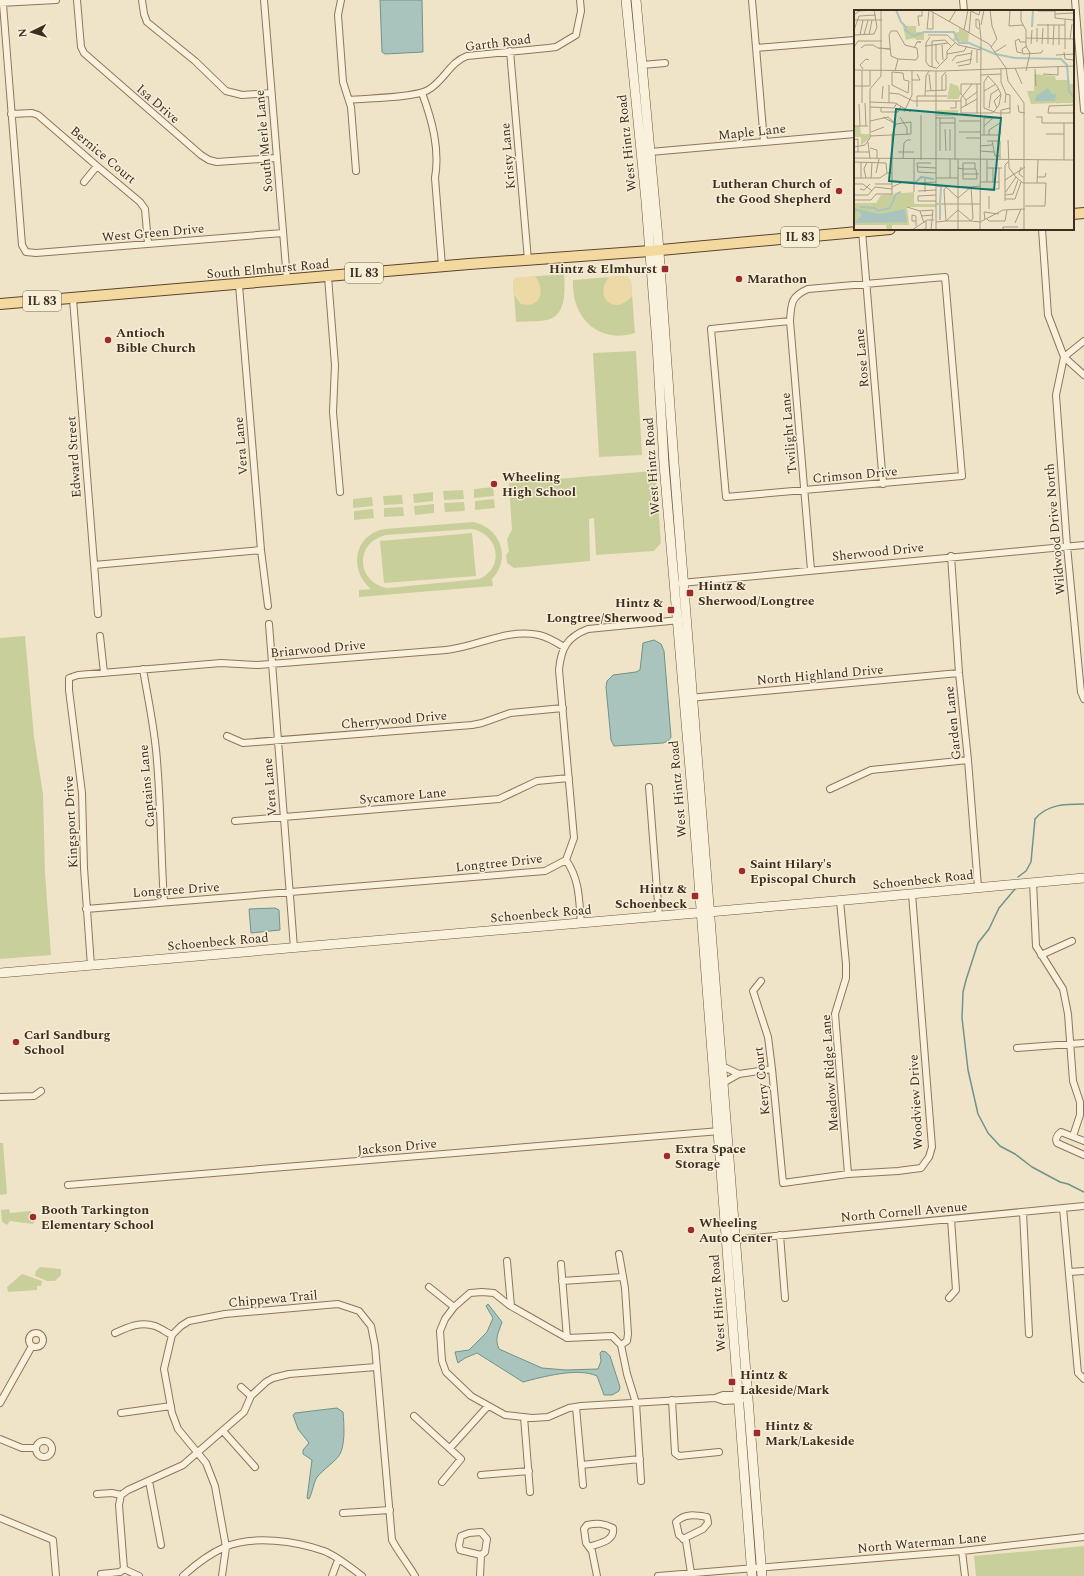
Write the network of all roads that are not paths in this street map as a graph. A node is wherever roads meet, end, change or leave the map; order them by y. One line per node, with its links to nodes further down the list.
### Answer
1 (56, 0): 12 (street)
2 (77, 0): 27 (street, Isa Drive)
3 (142, 0): 19 (street)
4 (264, 0): 19 (street, South Merle Lane)
5 (341, 0): 21 (street)
6 (580, 0): 16 (street, Garth Road)
7 (626, 0): 38 (main road, West Hintz Road)
8 (636, 0): 18 (main road, West Hintz Road)
9 (752, 0): 15 (street)
10 (963, 0): 13 (street)
11 (1075, 0): 22 (street)
12 (1, 3): 23 (street)
13 (964, 10)
14 (854, 40): 15 (street)
15 (756, 48): 25 (street)
16 (510, 51): 20 (street, Garth Road); 39 (street, Kristy Lane)
17 (665, 63): 18 (street)
18 (642, 65): 26 (main road, West Hintz Road)
19 (271, 93): 27 (street, South Merle Lane)
20 (422, 93): 21 (street); 40 (street)
21 (349, 100): 29 (street)
22 (1084, 110)
23 (11, 114): 28 (street, Bernice Court); 37 (street, West Green Drive)
24 (854, 134): 25 (street, Maple Lane)
25 (764, 142): 26 (street, Maple Lane)
26 (650, 152): 38 (main road, West Hintz Road)
27 (276, 158): 36 (street, South Merle Lane)
28 (97, 166): 30 (street); 37 (street, Bernice Court)
29 (356, 171)
30 (84, 182)
31 (1084, 213): 32 (main road)
32 (1074, 214)
33 (876, 230): 35 (main road, IL 83)
34 (1042, 230): 49 (street)
35 (862, 231): 38 (main road, IL 83); 43 (street, Rose Lane)
36 (283, 233): 37 (street, West Green Drive); 42 (street, South Merle Lane)
37 (148, 244)
38 (654, 250): 39 (main road, South Elmhurst Road / IL 83); 60 (main road, West Hintz Road); 61 (main road, West Hintz Road)
39 (528, 260): 40 (main road, South Elmhurst Road / IL 83)
40 (442, 266): 41 (main road, South Elmhurst Road / IL 83)
41 (328, 277): 42 (main road, South Elmhurst Road / IL 83); 53 (street)
42 (287, 280): 44 (main road, South Elmhurst Road / IL 83)
43 (866, 284): 47 (street, Twilight Lane); 51 (street, Rose Lane); 51 (street, Crimson Drive)
44 (239, 285): 45 (main road, South Elmhurst Road / IL 83); 56 (street, Vera Lane)
45 (73, 298): 46 (main road, South Elmhurst Road / IL 83); 58 (street, Edward Street)
46 (0, 304)
47 (790, 321): 52 (street, Twilight Lane); 52 (street, Crimson Drive)
48 (1084, 341): 49 (street)
49 (1064, 357): 50 (street); 55 (street, Wildwood Drive North)
50 (1084, 375)
51 (883, 484): 52 (street, Crimson Drive)
52 (805, 490): 59 (street, Twilight Lane)
53 (340, 492)
54 (1084, 545): 55 (street, Sherwood Drive)
55 (1067, 546): 57 (street, Sherwood Drive); 76 (street, Wildwood Drive North)
56 (261, 550): 58 (street); 62 (street, Vera Lane)
57 (951, 556): 59 (street, Sherwood Drive); 72 (street, Garden Lane)
58 (94, 565): 63 (street, Edward Street)
59 (810, 570): 60 (street, Sherwood Drive)
60 (685, 583): 61 (street, Sherwood Drive); 64 (main road, West Hintz Road)
61 (674, 584): 65 (main road, West Hintz Road)
62 (268, 606)
63 (98, 614)
64 (687, 619): 65 (street); 75 (main road, West Hintz Road)
65 (677, 620): 68 (street); 74 (main road, West Hintz Road)
66 (269, 624): 69 (street, Vera Lane)
67 (100, 636): 71 (street)
68 (564, 646): 69 (street, Briarwood Drive); 77 (street)
69 (271, 664): 70 (street, Briarwood Drive); 79 (street, Vera Lane)
70 (143, 669): 71 (street, Briarwood Drive); 93 (street, Captains Lane)
71 (104, 673): 73 (street, Briarwood Drive)
72 (959, 673): 75 (street, North Highland Drive); 80 (street, Garden Lane)
73 (69, 678): 94 (street, Kingsport Drive)
74 (683, 698): 75 (street, North Highland Drive); 95 (main road, West Hintz Road)
75 (694, 698): 95 (main road, West Hintz Road)
76 (1084, 699)
77 (563, 708): 79 (street, Cherrywood Drive); 81 (street)
78 (227, 736): 79 (street, Cherrywood Drive)
79 (277, 741): 84 (street, Vera Lane)
80 (968, 760): 83 (street); 89 (street, Garden Lane)
81 (569, 778): 84 (street, Sycamore Lane); 86 (street)
82 (649, 787): 96 (street)
83 (830, 789)
84 (284, 817): 85 (street, Sycamore Lane); 90 (street, Vera Lane)
85 (235, 821)
86 (566, 860): 90 (street, Longtree Drive); 97 (street)
87 (1084, 878): 88 (main road, Schoenbeck Road)
88 (1033, 882): 89 (main road, Schoenbeck Road); 100 (street)
89 (978, 887): 91 (main road, Schoenbeck Road)
90 (290, 893): 93 (street, Longtree Drive); 99 (street, Vera Lane)
91 (912, 894): 92 (main road, Schoenbeck Road); 118 (street, Woodview Drive)
92 (840, 901): 95 (main road, Schoenbeck Road); 118 (street, Meadow Ridge Lane)
93 (164, 902): 94 (street, Longtree Drive)
94 (86, 909): 101 (street, Kingsport Drive)
95 (706, 912): 96 (main road, Schoenbeck Road); 107 (main road, West Hintz Road); 114 (main road, West Hintz Road)
96 (659, 916): 97 (main road, Schoenbeck Road)
97 (581, 924): 99 (main road, Schoenbeck Road)
98 (1072, 941): 100 (street)
99 (294, 948): 101 (main road, Schoenbeck Road)
100 (1041, 955): 105 (street)
101 (91, 966): 102 (main road, Schoenbeck Road)
102 (0, 973)
103 (760, 981): 108 (street, Kerry Court)
104 (1084, 1043): 105 (street)
105 (1071, 1045): 106 (street); 115 (street)
106 (1018, 1048)
107 (722, 1066): 109 (street); 110 (main road, West Hintz Road)
108 (772, 1069): 109 (street); 119 (street, Kerry Court)
109 (739, 1074): 110 (street)
110 (723, 1083): 113 (main road, West Hintz Road)
111 (41, 1091): 112 (street)
112 (0, 1097)
113 (728, 1130): 114 (street, Jackson Drive); 126 (main road, West Hintz Road)
114 (718, 1131): 120 (street, Jackson Drive); 126 (main road, West Hintz Road)
115 (1073, 1136): 116 (street); 117 (street)
116 (1084, 1141)
117 (1084, 1155)
118 (848, 1174): 119 (street, Woodview Drive)
119 (783, 1183)
120 (68, 1185)
121 (1084, 1206): 122 (street, North Cornell Avenue)
122 (1063, 1208): 123 (street, North Cornell Avenue); 131 (street)
123 (1023, 1212): 124 (street, North Cornell Avenue); 140 (street)
124 (951, 1219): 125 (street, North Cornell Avenue); 136 (street)
125 (780, 1235): 126 (street, North Cornell Avenue); 135 (street)
126 (731, 1240): 151 (main road, West Hintz Road)
127 (619, 1254): 132 (street)
128 (507, 1261): 137 (street)
129 (561, 1264): 133 (street)
130 (1084, 1271): 131 (street)
131 (1069, 1272): 144 (street)
132 (623, 1277): 133 (street); 145 (street)
133 (562, 1282): 142 (street)
134 (429, 1288): 138 (street)
135 (785, 1298)
136 (949, 1298)
137 (511, 1306): 138 (street); 142 (street)
138 (454, 1307): 156 (street)
139 (115, 1333): 141 (street)
140 (1029, 1334)
141 (172, 1335): 147 (street, Chippewa Trail); 155 (street)
142 (567, 1338): 145 (street)
143 (1084, 1342): 144 (street)
144 (1076, 1343): 148 (street)
145 (622, 1345): 154 (street)
146 (32, 1346): 153 (street)
147 (376, 1367): 150 (street); 179 (street, Chippewa Trail)
148 (1084, 1379)
149 (241, 1386): 150 (street)
150 (251, 1396): 161 (street)
151 (742, 1397): 152 (street); 191 (main road, West Hintz Road); 192 (main road, West Hintz Road)
152 (672, 1400): 154 (street); 165 (street)
153 (0, 1403)
154 (636, 1403): 157 (street); 167 (street)
155 (171, 1406): 158 (street); 166 (street)
156 (488, 1406): 160 (street); 164 (street)
157 (576, 1407): 160 (street); 168 (street)
158 (121, 1413)
159 (414, 1416): 164 (street)
160 (524, 1417): 170 (street)
161 (223, 1431): 166 (street); 169 (street)
162 (0, 1439): 163 (street)
163 (36, 1448)
164 (450, 1448): 174 (street)
165 (719, 1452)
166 (198, 1453): 172 (street); 185 (street)
167 (640, 1459): 168 (street); 173 (street)
168 (581, 1465): 175 (street)
169 (255, 1467)
170 (528, 1471): 171 (street); 176 (street)
171 (481, 1475)
172 (149, 1480): 178 (street); 184 (street)
173 (641, 1481)
174 (442, 1482)
175 (583, 1485)
176 (530, 1492)
177 (97, 1494): 178 (street)
178 (121, 1495): 190 (street)
179 (390, 1510): 180 (street); 201 (street, Chippewa Trail)
180 (343, 1512)
181 (0, 1518): 195 (street)
182 (1084, 1537): 187 (street, North Waterman Lane)
183 (683, 1539): 183 (street); 193 (street)
184 (161, 1545)
185 (226, 1546): 189 (street); 197 (street); 198 (street)
186 (590, 1547): 186 (street); 203 (street)
187 (962, 1551): 192 (street, North Waterman Lane); 205 (street)
188 (481, 1555): 188 (street); 202 (street)
189 (338, 1560): 199 (street); 200 (street)
190 (124, 1569): 194 (street); 196 (street)
191 (752, 1572): 192 (street, North Waterman Lane); 193 (street, North Waterman Lane)
192 (762, 1572)
193 (691, 1573): 204 (street, North Waterman Lane)
194 (101, 1574)
195 (56, 1576)
196 (139, 1576)
197 (183, 1576)
198 (222, 1576)
199 (332, 1576)
200 (362, 1576)
201 (415, 1576)
202 (480, 1576)
203 (597, 1576)
204 (658, 1576)
205 (965, 1576)

